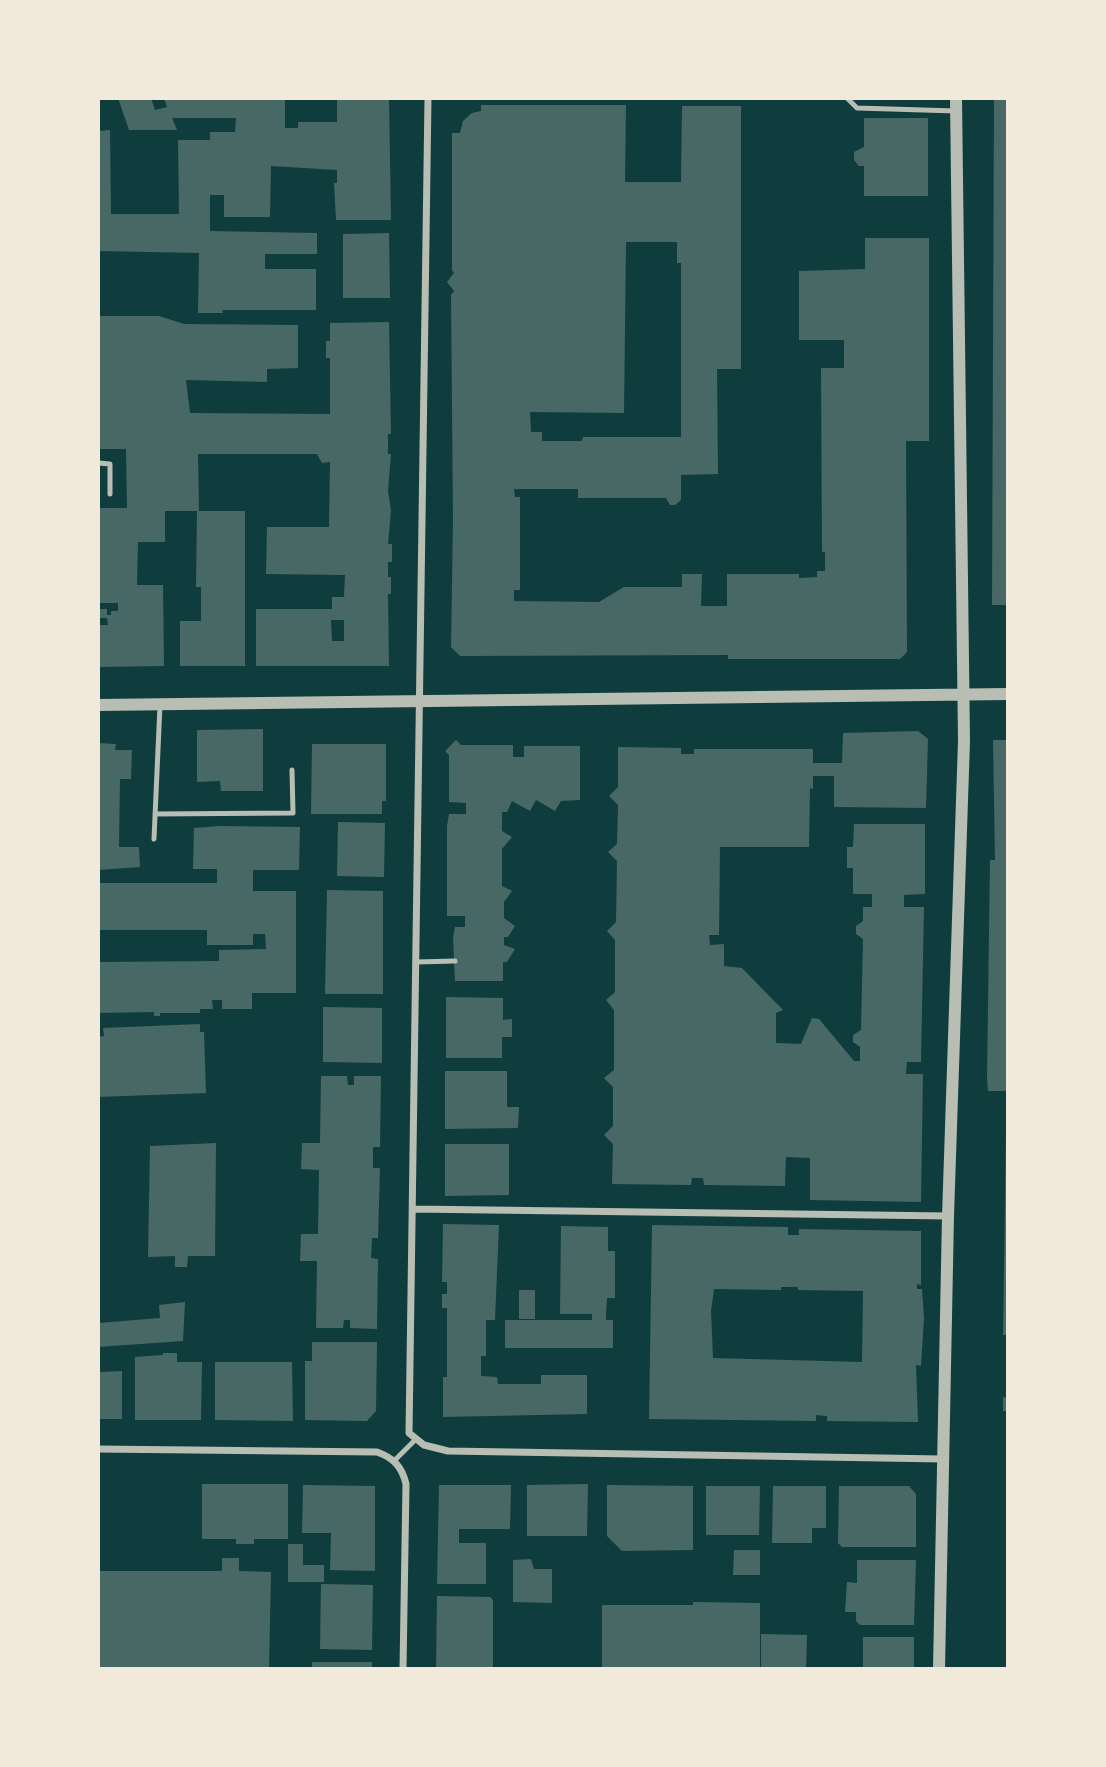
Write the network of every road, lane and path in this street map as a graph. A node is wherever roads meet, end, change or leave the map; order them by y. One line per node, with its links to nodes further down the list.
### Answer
1 (428, 98): 8 (street)
2 (848, 98): 3 (lane)
3 (956, 105): 6 (street)
4 (98, 463): 5 (lane)
5 (110, 494)
6 (964, 694): 7 (street); 8 (street); 17 (street)
7 (1008, 694)
8 (419, 700): 10 (street); 15 (street)
9 (98, 705): 10 (street)
10 (160, 705): 12 (lane)
11 (292, 770): 12 (lane)
12 (155, 814): 13 (lane)
13 (154, 839)
14 (455, 961): 15 (lane)
15 (416, 962): 16 (street)
16 (413, 1209): 17 (street); 18 (street)
17 (948, 1216): 20 (street)
18 (415, 1440): 20 (street); 21 (lane)
19 (98, 1449): 21 (street)
20 (943, 1459): 23 (street)
21 (394, 1461): 22 (street)
22 (403, 1669)
23 (939, 1669)

